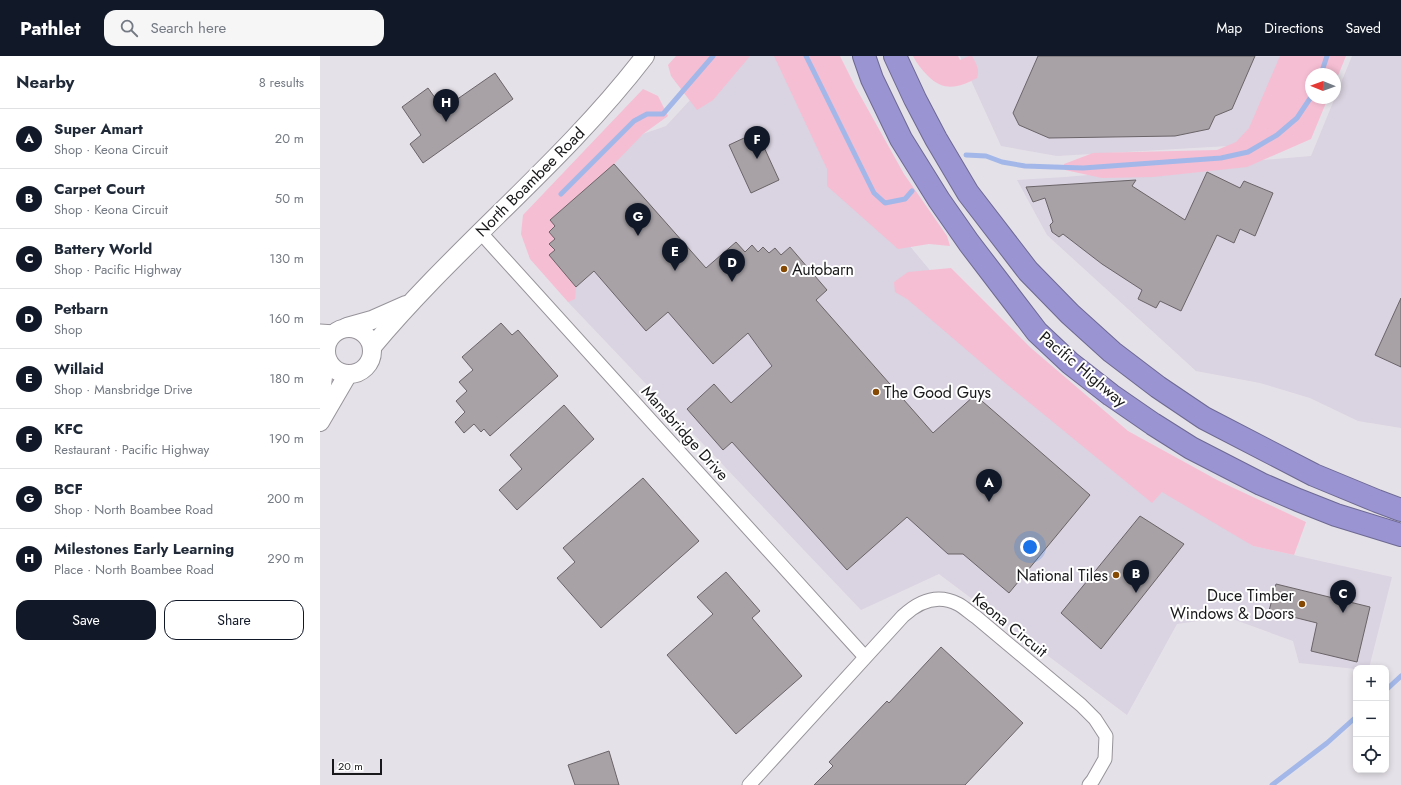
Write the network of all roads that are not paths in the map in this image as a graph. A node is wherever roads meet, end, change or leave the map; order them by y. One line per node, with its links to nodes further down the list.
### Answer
1 (646, 56): 4 (street, North Boambee Road)
2 (864, 56): 12 (highway, Pacific Highway)
3 (895, 56): 11 (highway, Pacific Highway)
4 (480, 232): 5 (street, North Boambee Road); 13 (street, Mansbridge Drive)
5 (410, 303): 6 (street, North Boambee Road); 7 (street, North Boambee Road)
6 (329, 339): 7 (street); 8 (street); 9 (street)
7 (372, 347): 8 (street)
8 (348, 374): 10 (street)
9 (320, 400)
10 (320, 422)
11 (1401, 510)
12 (1401, 535)
13 (865, 657): 14 (street, Keona Circuit); 15 (street, Keona Circuit)
14 (749, 785)
15 (1089, 785)

